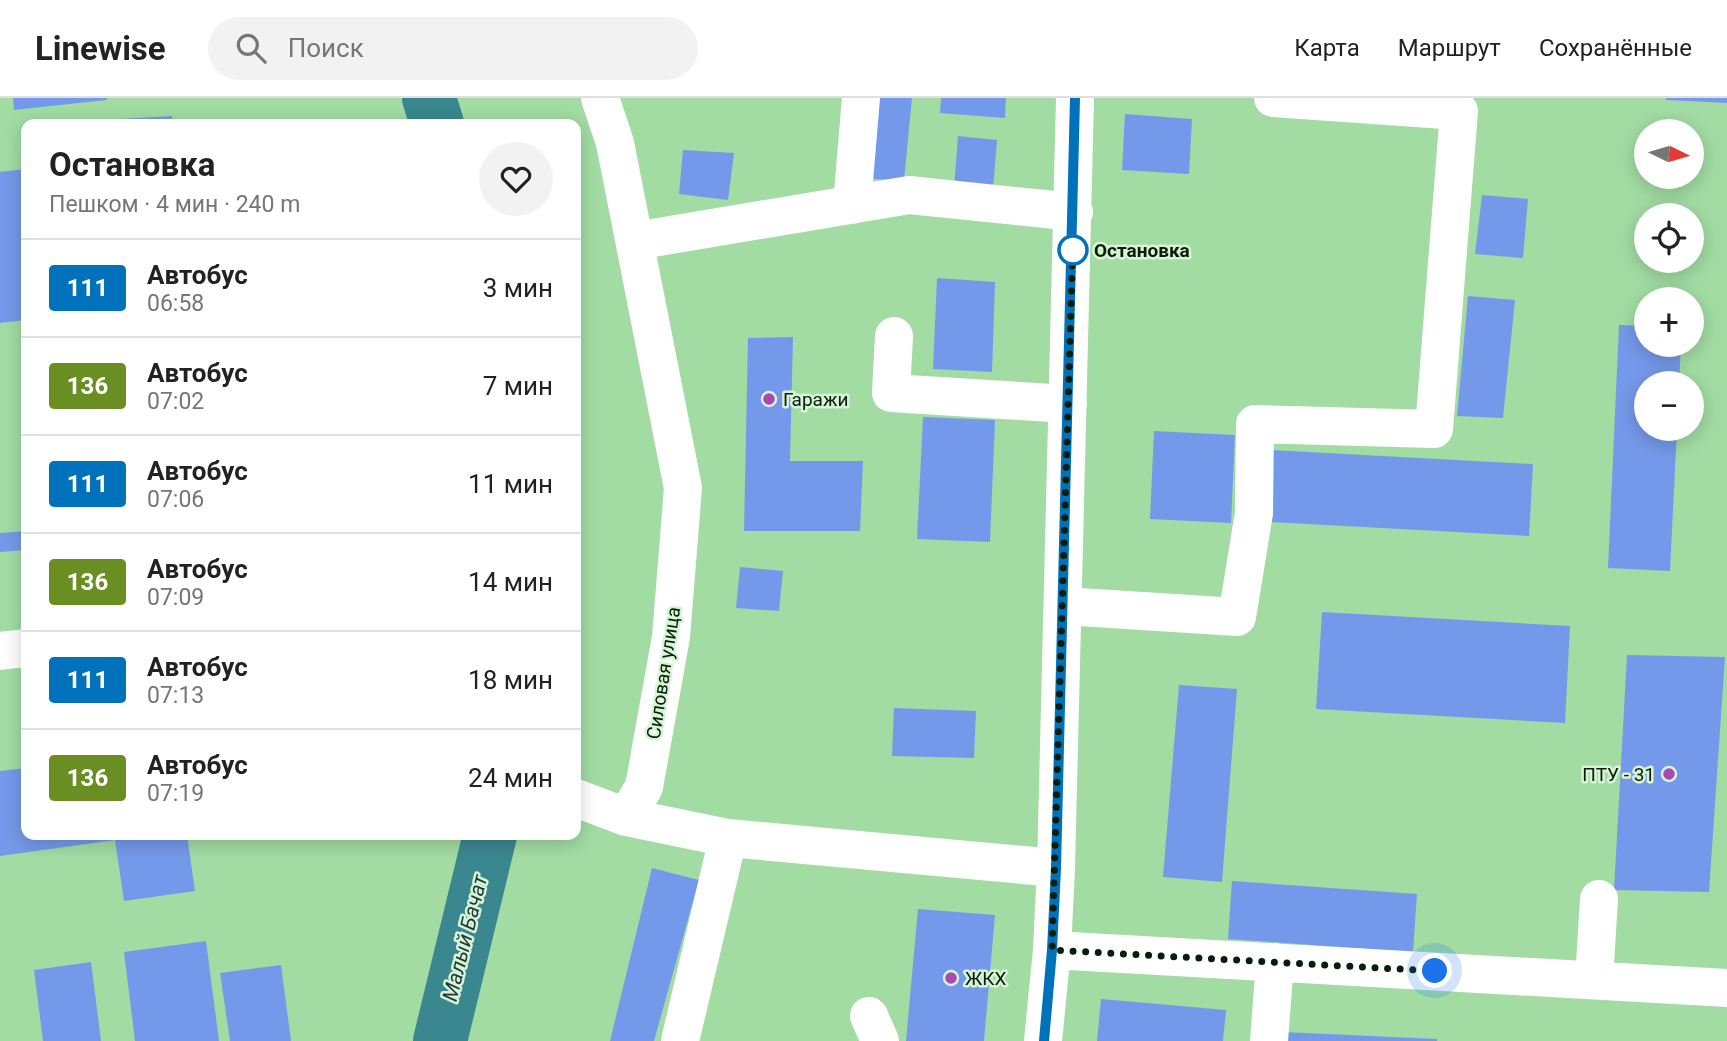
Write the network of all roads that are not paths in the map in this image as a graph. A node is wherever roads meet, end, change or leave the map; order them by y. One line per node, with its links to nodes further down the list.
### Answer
1 (600, 98): 8 (street, Силовая улица)
2 (861, 98): 6 (street)
3 (1075, 98): 7 (street)
4 (1273, 98): 5 (street)
5 (1441, 104): 11 (street)
6 (852, 205): 7 (street); 8 (street)
7 (1074, 212): 10 (street)
8 (635, 241): 15 (street, Силовая улица)
9 (894, 336): 10 (street)
10 (1068, 404): 11 (street)
11 (1063, 606): 17 (street)
12 (21, 649): 13 (street)
13 (0, 651)
14 (581, 801): 15 (street)
15 (625, 817): 16 (street)
16 (728, 838): 17 (street); 23 (street)
17 (1056, 868): 19 (street)
18 (1599, 899): 21 (street)
19 (1052, 950): 20 (street); 24 (street)
20 (1275, 962): 21 (street); 25 (street)
21 (1594, 980): 22 (street)
22 (1727, 988)
23 (680, 1041)
24 (1044, 1041)
25 (1269, 1041)

